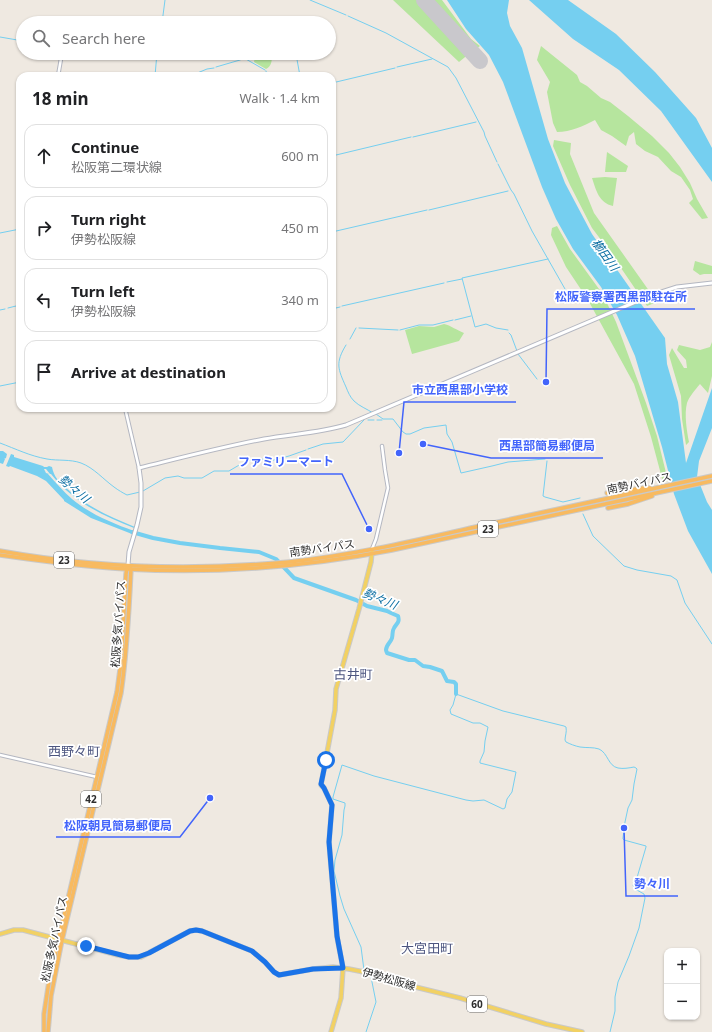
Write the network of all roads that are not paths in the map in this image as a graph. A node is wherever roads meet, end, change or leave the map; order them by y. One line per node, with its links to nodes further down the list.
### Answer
1 (61, 60): 2 (street)
2 (59, 72)
3 (712, 283): 6 (main road)
4 (126, 412): 6 (street)
5 (382, 446): 13 (street)
6 (138, 468): 15 (main road)
7 (712, 476): 9 (highway, 南勢バイパス / 23)
8 (712, 481): 9 (highway, 南勢バイパス / 23)
9 (658, 490): 10 (highway); 11 (highway); 13 (highway, 南勢バイパス / 23)
10 (607, 493)
11 (608, 508)
12 (0, 551): 15 (highway, 南勢バイパス / 23)
13 (372, 552): 16 (highway, 南勢バイパス / 23); 23 (main road)
14 (0, 555): 17 (highway, 南勢バイパス / 23)
15 (128, 565): 16 (highway, 南勢バイパス / 23); 17 (highway, 松阪多気バイパス / 42); 18 (highway, 松阪多気バイパス)
16 (263, 566): 18 (highway, 南勢バイパス / 23)
17 (126, 569): 18 (highway, 南勢バイパス / 23); 20 (highway, 松阪多気バイパス / 42)
18 (131, 569): 20 (highway, 松阪多気バイパス / 42)
19 (0, 755): 20 (street)
20 (98, 777): 22 (highway, 松阪多気バイパス / 42)
21 (0, 934): 22 (main road, 伊勢松阪線 / 60)
22 (60, 940): 23 (main road, 伊勢松阪線 / 60); 24 (highway, 松阪多気バイパス / 42); 25 (highway, 松阪多気バイパス / 42)
23 (343, 968): 26 (main road); 27 (main road, 伊勢松阪線 / 60)
24 (44, 1032)
25 (48, 1032)
26 (331, 1032)
27 (582, 1032)

